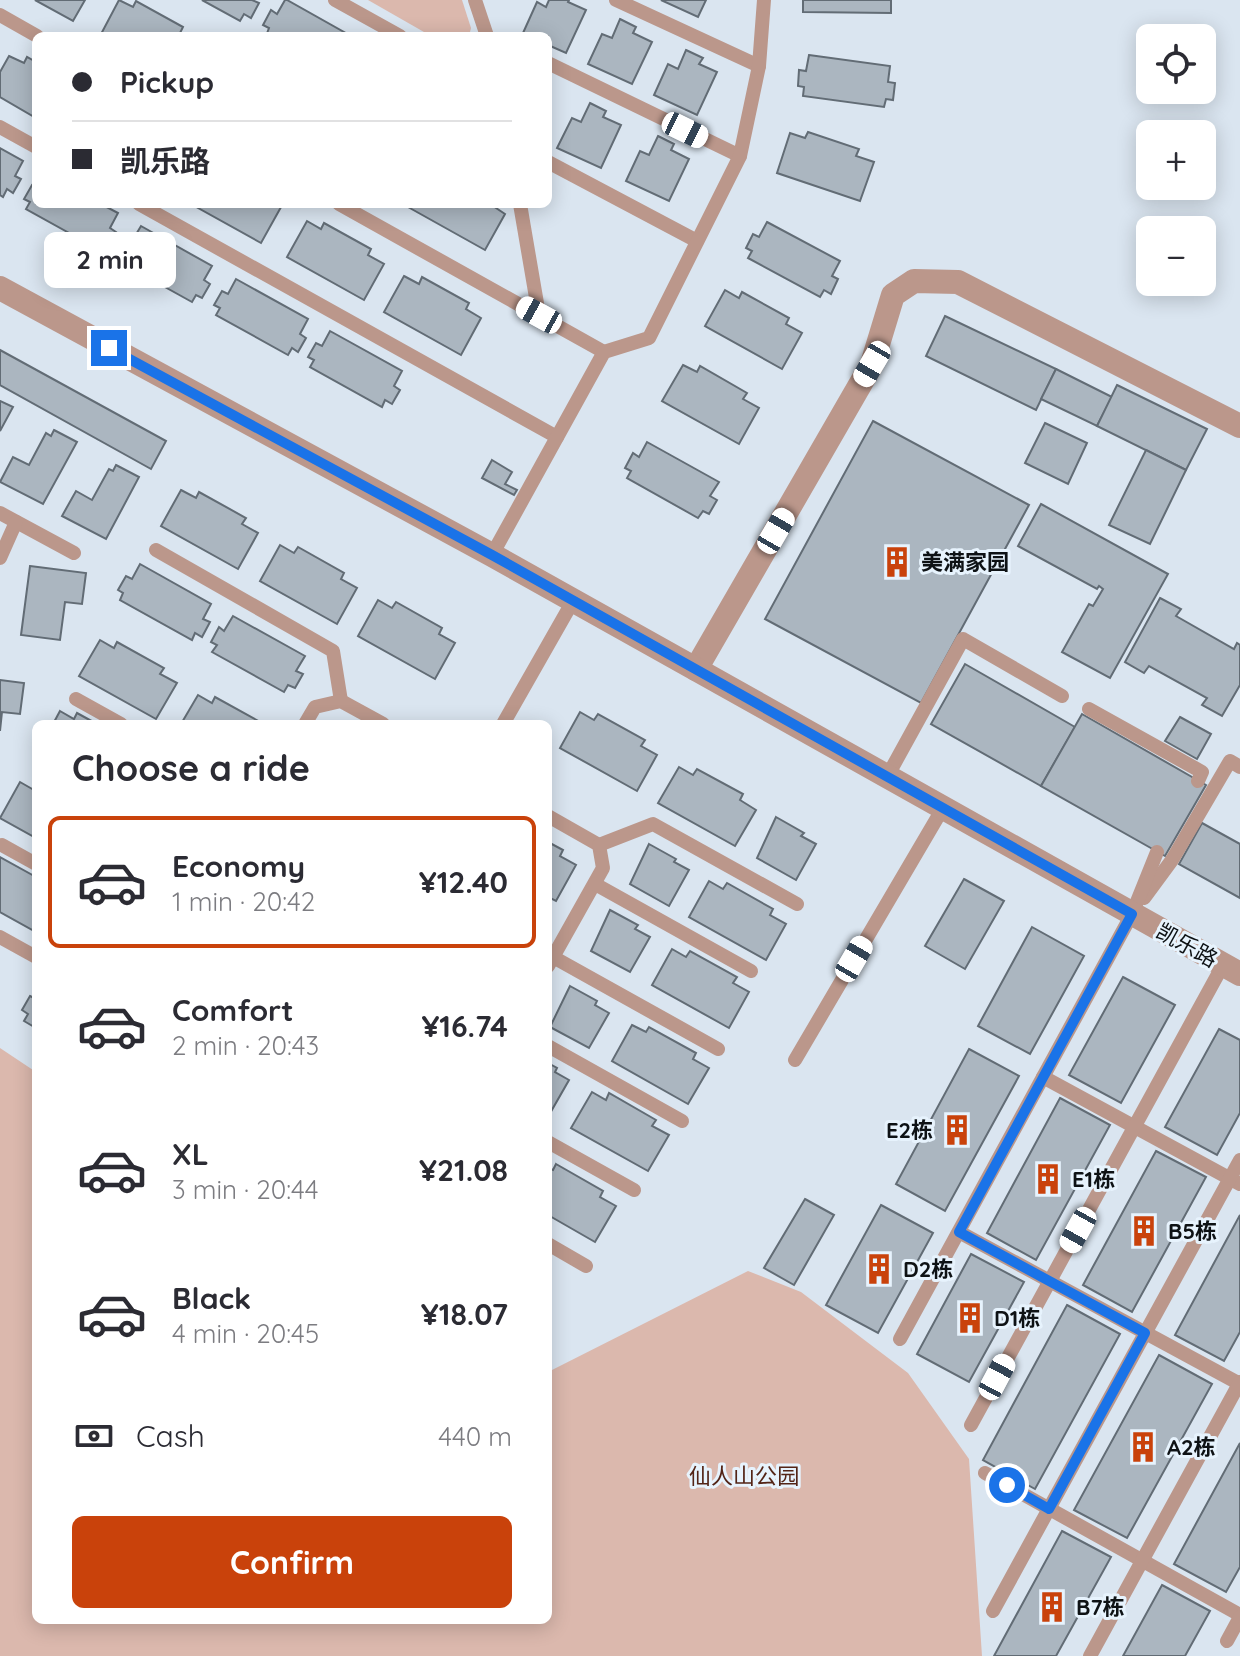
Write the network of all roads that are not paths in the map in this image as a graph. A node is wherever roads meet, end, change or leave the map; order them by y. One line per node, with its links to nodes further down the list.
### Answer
1 (335, 0): 6 (lane)
2 (475, 0): 7 (lane)
3 (616, 0): 10 (lane)
4 (764, 0): 10 (lane)
5 (0, 15): 8 (lane)
6 (393, 32)
7 (488, 32)
8 (32, 33)
9 (552, 65): 13 (lane)
10 (759, 66): 13 (lane)
11 (0, 127): 12 (lane)
12 (32, 145)
13 (740, 156): 18 (lane)
14 (552, 164): 18 (lane)
15 (146, 208): 23 (lane)
16 (346, 208): 20 (lane)
17 (521, 208): 20 (lane)
18 (697, 241): 21 (lane)
19 (0, 288): 28 (street, 凯乐路)
20 (539, 315): 21 (lane)
21 (604, 352): 23 (lane)
22 (1240, 426): 31 (street)
23 (557, 437): 28 (lane)
24 (0, 513): 25 (lane)
25 (16, 522): 27 (lane); 29 (lane)
26 (156, 550): 34 (lane)
27 (74, 553)
28 (492, 555): 30 (street, 凯乐路)
29 (0, 558)
30 (573, 601): 31 (street, 凯乐路); 39 (lane)
31 (696, 669): 41 (street, 凯乐路)
32 (1062, 696): 41 (lane)
33 (76, 699): 36 (lane)
34 (341, 701): 37 (lane); 38 (lane)
35 (1089, 709): 42 (lane)
36 (114, 720)
37 (307, 720)
38 (376, 720)
39 (505, 720)
40 (1240, 767): 51 (lane)
41 (887, 777): 43 (street, 凯乐路)
42 (1198, 781)
43 (943, 808): 51 (street, 凯乐路); 60 (lane)
44 (552, 818): 46 (lane)
45 (2, 845): 48 (lane)
46 (599, 845): 49 (lane); 50 (lane)
47 (1157, 852): 51 (lane)
48 (32, 862)
49 (595, 884): 54 (lane); 57 (lane)
50 (797, 904)
51 (1132, 914): 56 (street, 凯乐路); 61 (lane)
52 (0, 937): 53 (lane)
53 (32, 955)
54 (552, 959)
55 (552, 962): 59 (lane)
56 (1231, 969): 63 (lane)
57 (751, 971)
58 (552, 1048): 62 (lane)
59 (718, 1049)
60 (795, 1060)
61 (1043, 1077): 63 (lane); 68 (lane)
62 (682, 1121)
63 (1134, 1127): 66 (lane); 71 (lane)
64 (552, 1144): 67 (lane)
65 (1240, 1160): 66 (lane)
66 (1235, 1181): 72 (lane)
67 (634, 1190)
68 (959, 1232): 71 (lane); 73 (lane)
69 (552, 1246): 70 (lane)
70 (586, 1266)
71 (1049, 1281): 72 (lane); 75 (lane)
72 (1145, 1333): 74 (lane); 77 (lane)
73 (900, 1339)
74 (1240, 1383): 78 (lane)
75 (971, 1425)
76 (985, 1473): 77 (lane)
77 (1049, 1509): 78 (lane); 79 (lane)
78 (1142, 1561): 80 (lane); 82 (lane)
79 (993, 1611)
80 (1240, 1616): 81 (lane)
81 (1227, 1641)
82 (1090, 1656)

